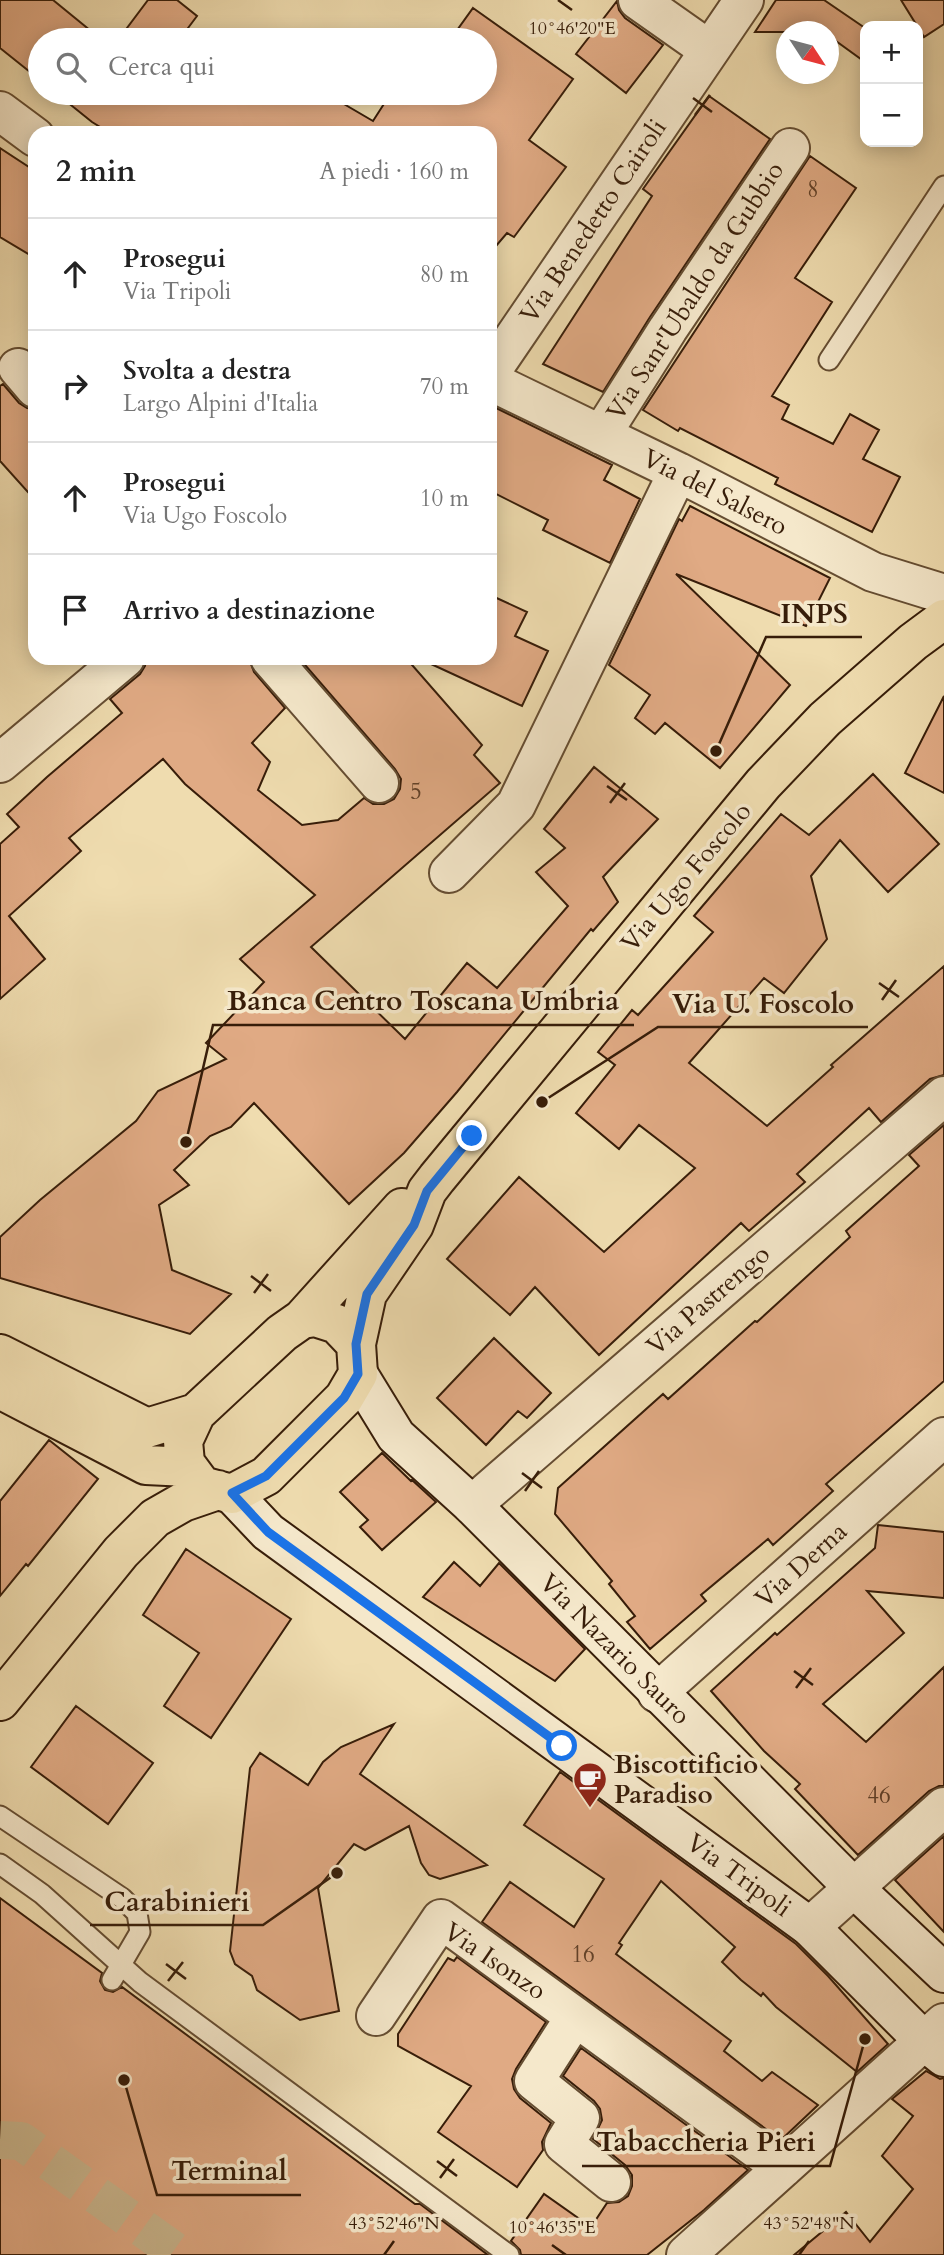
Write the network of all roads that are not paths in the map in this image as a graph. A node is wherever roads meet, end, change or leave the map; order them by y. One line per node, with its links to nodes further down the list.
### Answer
1 (638, 0): 3 (street)
2 (744, 0): 3 (street, Via Benedetto Cairoli)
3 (709, 50): 9 (street, Via Benedetto Cairoli)
4 (0, 111): 5 (street)
5 (28, 132)
6 (790, 148): 11 (street, Via Sant'Ubaldo da Gubbio)
7 (944, 186): 8 (lane)
8 (829, 360)
9 (497, 363)
10 (497, 384): 11 (street, Via del Salsero)
11 (601, 435): 12 (street, Via del Salsero)
12 (678, 472): 13 (street, Via del Salsero); 19 (street)
13 (944, 594)
14 (944, 619): 21 (main road, Via Ugo Foscolo)
15 (117, 665): 17 (street)
16 (276, 665): 18 (street)
17 (0, 763)
18 (379, 783)
19 (449, 873)
20 (944, 1096): 30 (street, Via Pastrengo)
21 (427, 1191): 22 (main road); 24 (main road)
22 (302, 1319): 24 (main road); 26 (main road)
23 (0, 1354): 26 (main road)
24 (357, 1359): 29 (main road); 30 (street, Via Nazario Sauro)
25 (0, 1389): 28 (main road)
26 (197, 1413): 28 (main road)
27 (944, 1437): 31 (street, Via Derna)
28 (188, 1466): 29 (main road)
29 (225, 1492): 32 (main road); 37 (street, Via Tripoli)
30 (472, 1505): 31 (street, Via Nazario Sauro)
31 (657, 1693): 36 (street, Via Nazario Sauro)
32 (0, 1701)
33 (944, 1807): 36 (street)
34 (0, 1815): 39 (lane)
35 (0, 1864): 45 (lane)
36 (853, 1887): 37 (street); 38 (street, Via Nazario Sauro)
37 (810, 1927): 42 (street)
38 (944, 1973)
39 (112, 1980)
40 (376, 2016): 41 (street, Via Isonzo)
41 (575, 2017): 43 (street, Via Isonzo); 44 (street, Via Isonzo)
42 (937, 2040): 43 (street)
43 (783, 2168): 46 (street)
44 (611, 2182)
45 (509, 2255)
46 (686, 2255)

